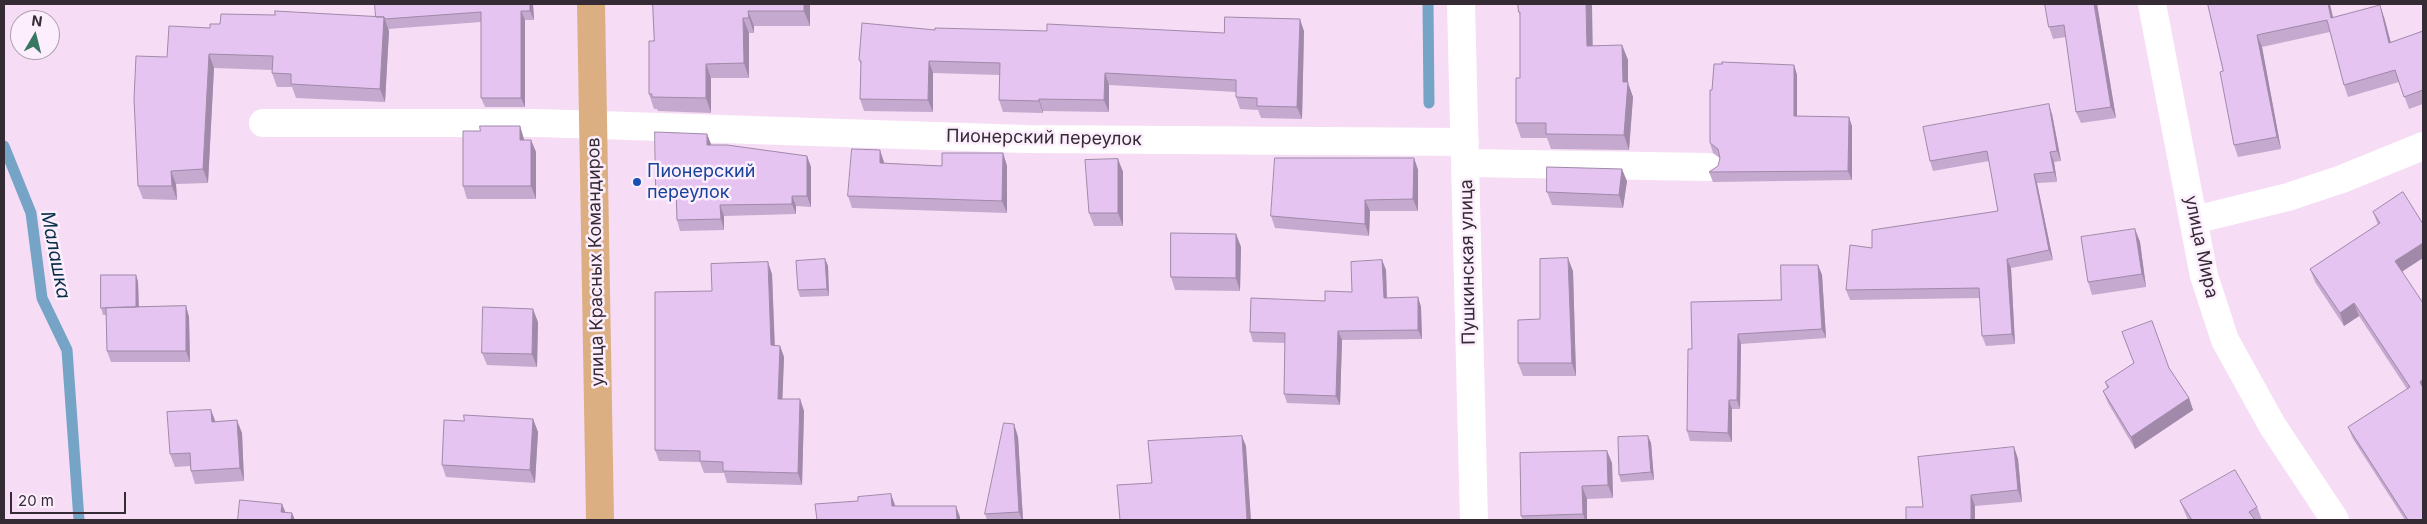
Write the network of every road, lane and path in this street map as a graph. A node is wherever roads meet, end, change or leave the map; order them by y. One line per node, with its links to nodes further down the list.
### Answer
1 (591, 4): 5 (main road, улица Красных Командиров)
2 (1462, 4): 7 (street, Пушкинская улица)
3 (2152, 4): 9 (street, улица Мира)
4 (263, 123): 5 (street, Пионерский переулок)
5 (594, 127): 7 (street, Пионерский переулок); 10 (main road, улица Красных Командиров)
6 (2423, 146): 9 (street)
7 (1465, 153): 8 (street, Пионерский переулок); 11 (street, Пушкинская улица)
8 (1708, 168)
9 (2194, 220): 12 (street, улица Мира)
10 (600, 520)
11 (1474, 520)
12 (2335, 520)

